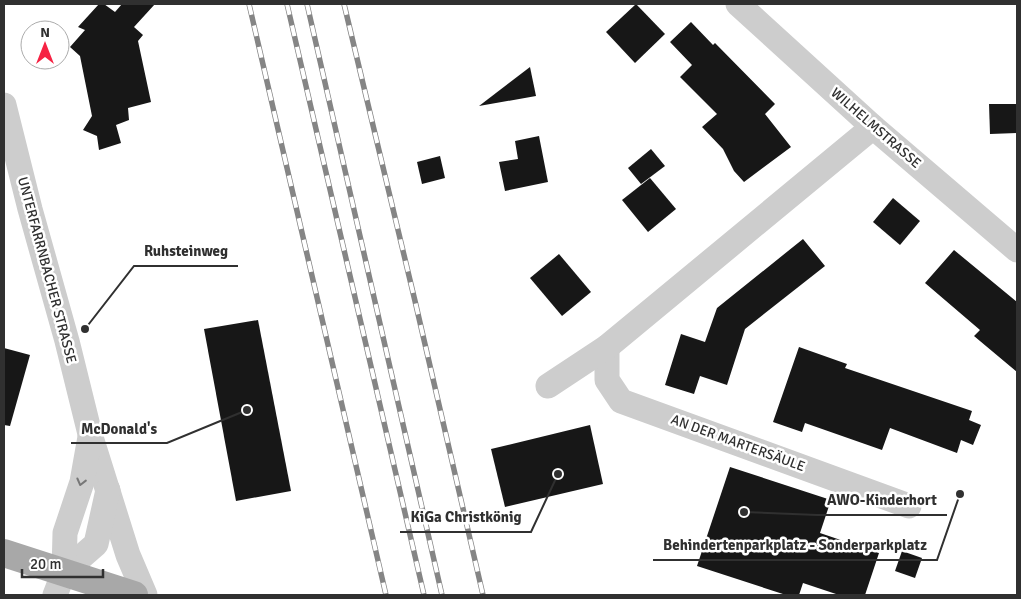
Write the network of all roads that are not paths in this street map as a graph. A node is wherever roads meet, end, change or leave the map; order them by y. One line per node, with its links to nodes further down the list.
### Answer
1 (738, 4): 3 (street, WILHELMSTRASSE)
2 (4, 106): 7 (street, UNTERFARRNBACHER STRASSE)
3 (873, 127): 4 (street, WILHELMSTRASSE); 5 (street)
4 (1017, 250)
5 (607, 347): 6 (street); 9 (street, AN DER MARTERSÄULE)
6 (548, 386)
7 (90, 434): 8 (street, UNTERFARRNBACHER STRASSE); 11 (street, UNTERFARRNBACHER STRASSE, one-way to 11)
8 (108, 488): 11 (street); 13 (street, UNTERFARRNBACHER STRASSE)
9 (909, 506)
10 (4, 553): 11 (main road)
11 (59, 584): 12 (main road)
12 (134, 595)
13 (145, 595)

